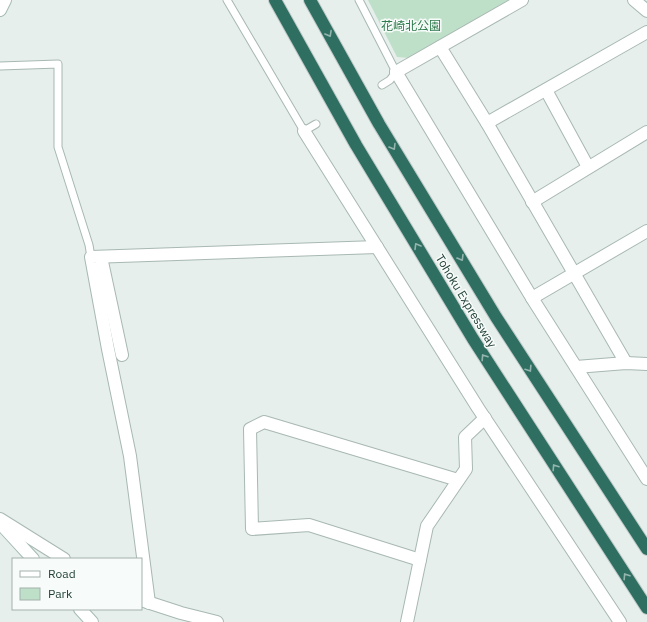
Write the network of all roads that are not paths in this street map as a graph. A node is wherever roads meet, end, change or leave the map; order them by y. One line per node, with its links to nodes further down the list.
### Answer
1 (5, 0): 8 (street)
2 (227, 0): 18 (lane)
3 (275, 0): 43 (highway, Tohoku Expressway, one-way to 3)
4 (310, 0): 36 (highway, Tohoku Expressway, one-way to 36)
5 (359, 0): 13 (lane)
6 (522, 0): 11 (street)
7 (634, 0): 9 (street)
8 (0, 10)
9 (647, 11)
10 (647, 32): 15 (street)
11 (440, 47): 13 (street); 17 (street)
12 (0, 66): 24 (lane)
13 (396, 72): 14 (lane); 26 (street)
14 (382, 85)
15 (546, 90): 17 (street); 20 (street)
16 (316, 124): 18 (lane)
17 (487, 124): 21 (street)
18 (304, 131): 23 (street)
19 (647, 132): 20 (street)
20 (588, 167): 21 (street)
21 (532, 202): 25 (street)
22 (647, 231): 25 (street)
23 (376, 247): 24 (street); 31 (street)
24 (96, 257): 27 (street); 39 (street)
25 (574, 274): 26 (street); 28 (street)
26 (532, 298): 30 (street)
27 (122, 355)
28 (626, 363): 29 (street); 30 (street)
29 (647, 364)
30 (576, 368): 32 (street)
31 (485, 418): 33 (street); 48 (street)
32 (647, 479)
33 (458, 480): 40 (street); 40 (street)
34 (0, 519): 38 (street)
35 (0, 524): 37 (street)
36 (647, 549)
37 (32, 558)
38 (62, 558)
39 (141, 558)
40 (420, 560): 47 (street)
41 (142, 572): 42 (street)
42 (145, 601): 46 (street)
43 (647, 608)
44 (81, 610): 45 (street)
45 (92, 622)
46 (217, 622)
47 (407, 622)
48 (620, 622)

